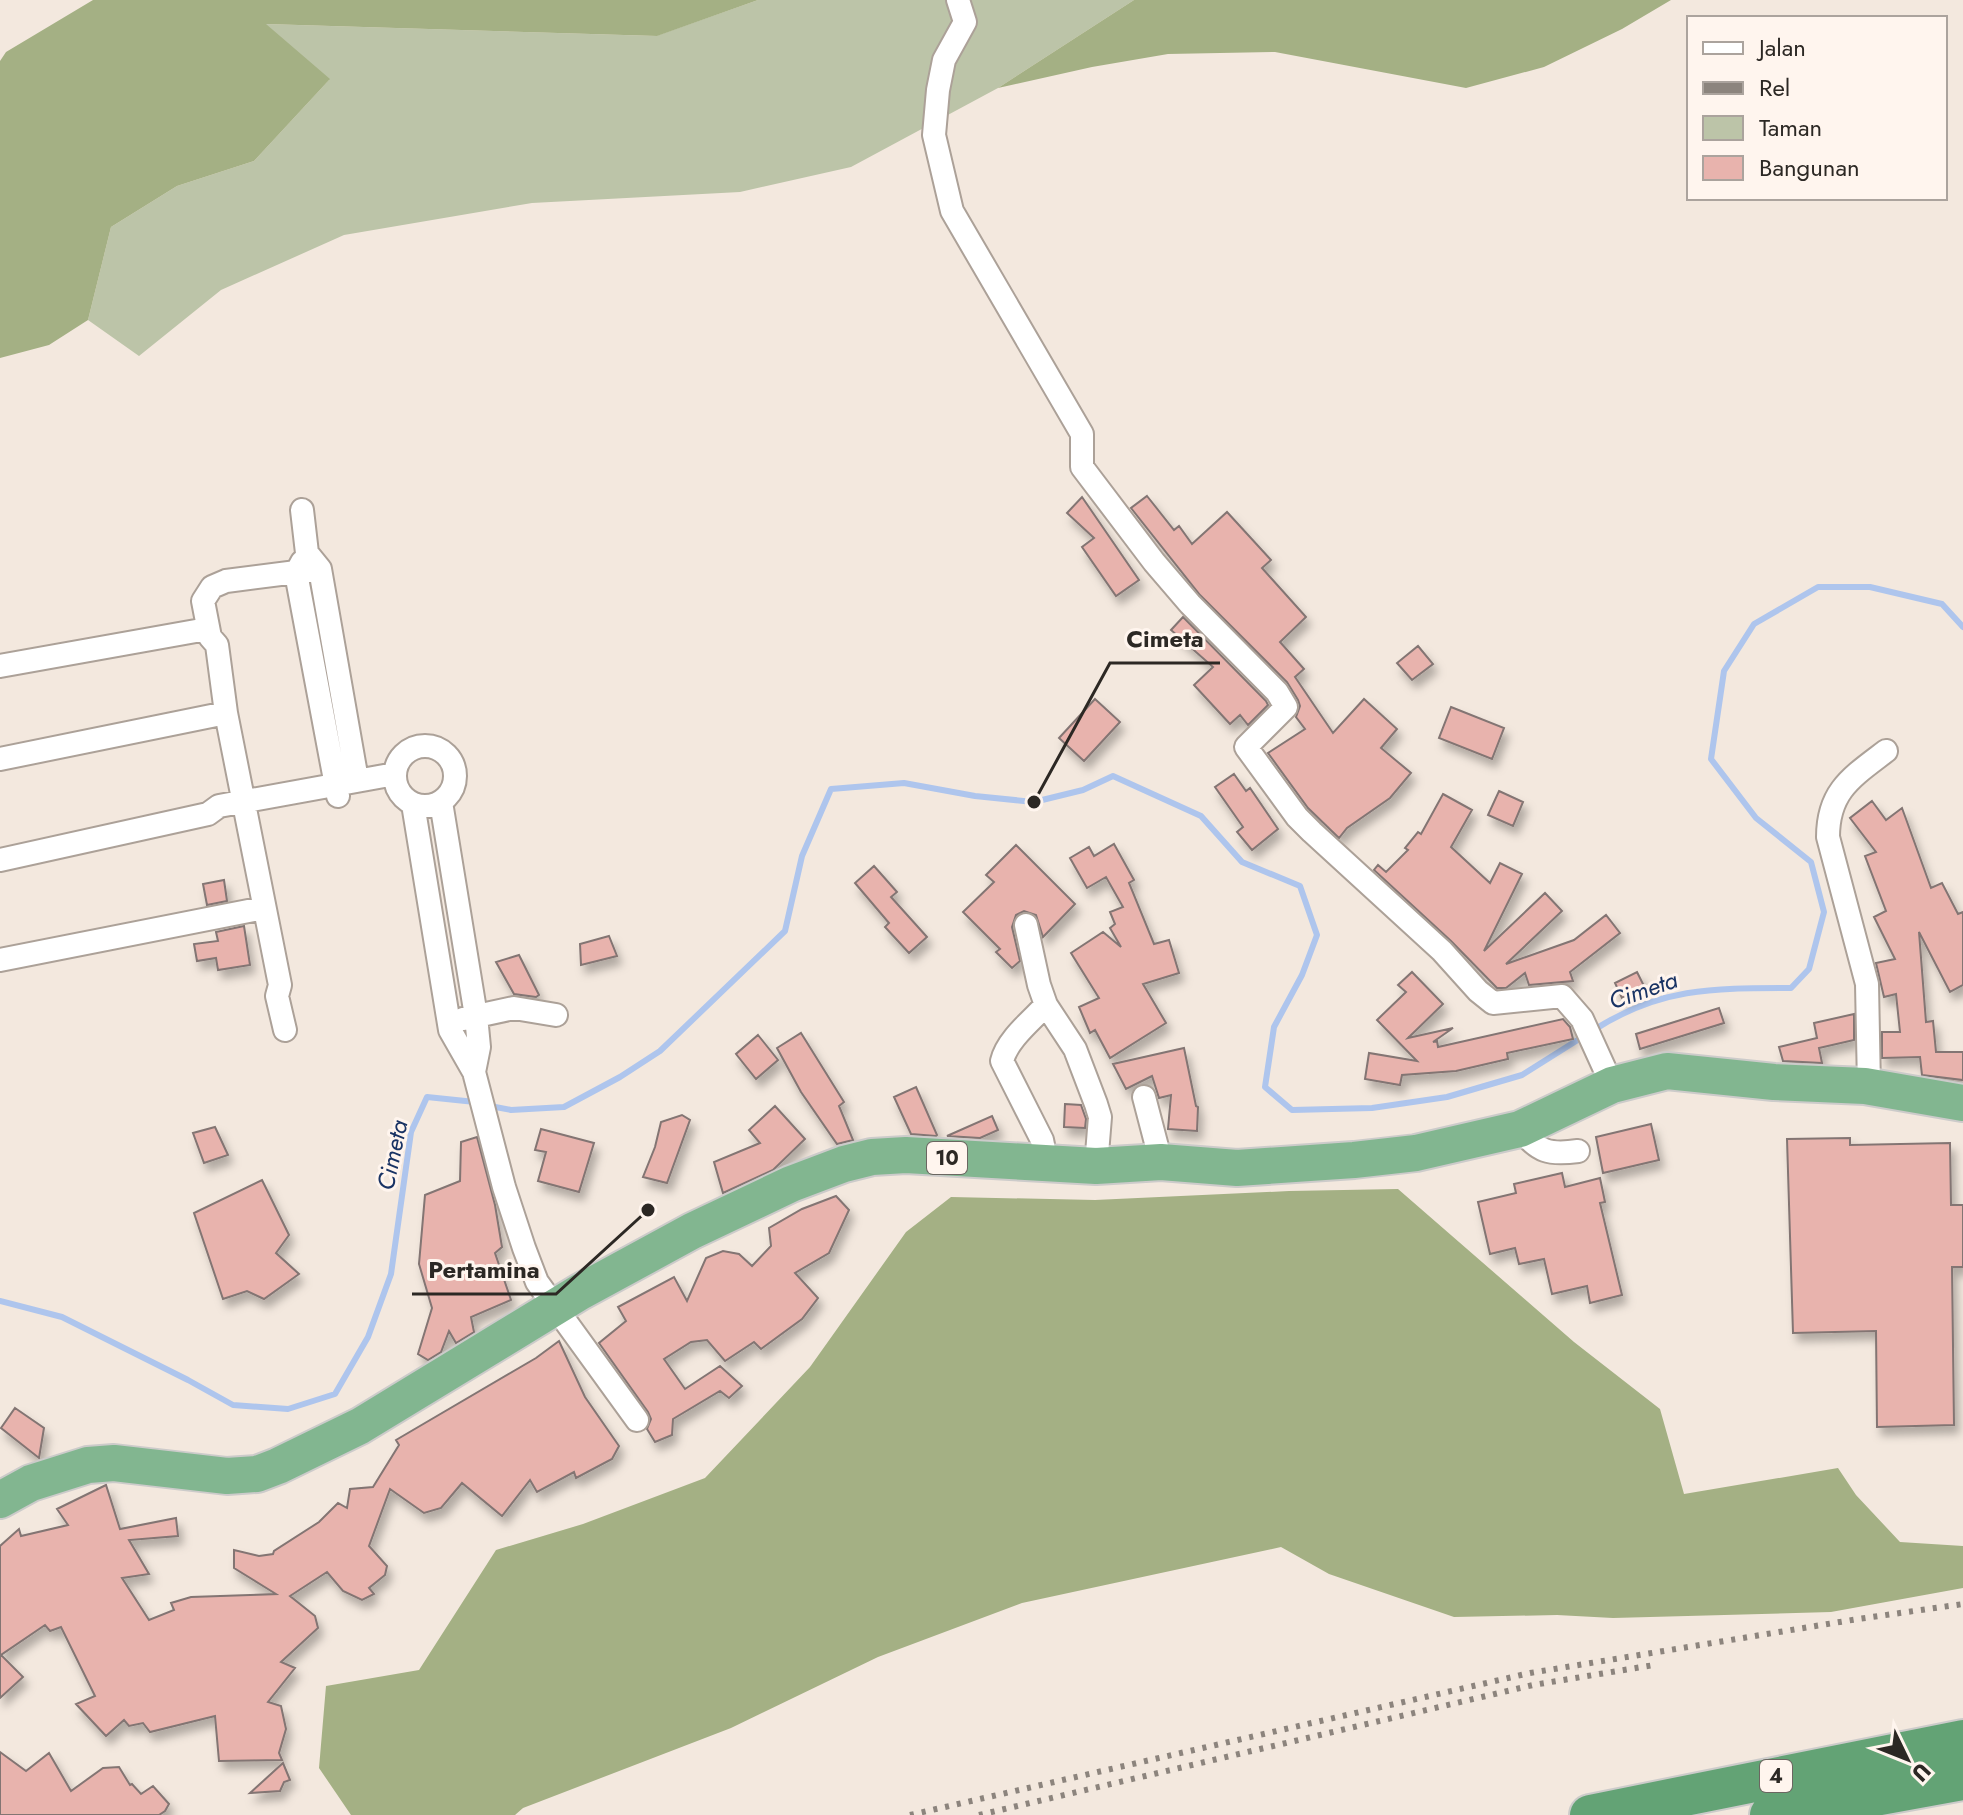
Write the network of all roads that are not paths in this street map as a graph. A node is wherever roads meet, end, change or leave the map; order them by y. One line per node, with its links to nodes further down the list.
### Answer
1 (958, 0): 24 (street)
2 (302, 510): 3 (street)
3 (308, 565): 4 (street); 10 (street)
4 (208, 633): 5 (street); 6 (street)
5 (0, 666)
6 (221, 714): 8 (street); 13 (street)
7 (1886, 751): 25 (street)
8 (0, 759)
9 (395, 779): 10 (street); 11 (street); 12 (street)
10 (343, 787): 13 (street)
11 (441, 802): 12 (street); 20 (street)
12 (413, 804): 21 (street)
13 (239, 808): 14 (street); 15 (street)
14 (0, 860)
15 (257, 909): 17 (street); 22 (street)
16 (1026, 925): 18 (street)
17 (0, 960)
18 (1046, 1005): 31 (street); 32 (street)
19 (556, 1015): 20 (street)
20 (476, 1016): 21 (street); 23 (street)
21 (449, 1023): 23 (street)
22 (285, 1030)
23 (476, 1082): 33 (street)
24 (1612, 1085): 25 (highway, 10); 28 (highway, 10)
25 (1869, 1087): 27 (highway, 10)
26 (1144, 1097): 30 (street)
27 (1963, 1103)
28 (1520, 1129): 29 (street); 30 (highway, 10)
29 (1578, 1151)
30 (1161, 1162): 32 (highway, 10)
31 (1047, 1164): 32 (highway, 10); 33 (highway, 10)
32 (1096, 1166)
33 (556, 1308): 34 (street); 35 (highway, 10)
34 (637, 1420)
35 (0, 1500)
36 (1963, 1740): 38 (highway, 4)
37 (1963, 1780): 39 (highway, 4)
38 (1590, 1815)
39 (1770, 1815)

